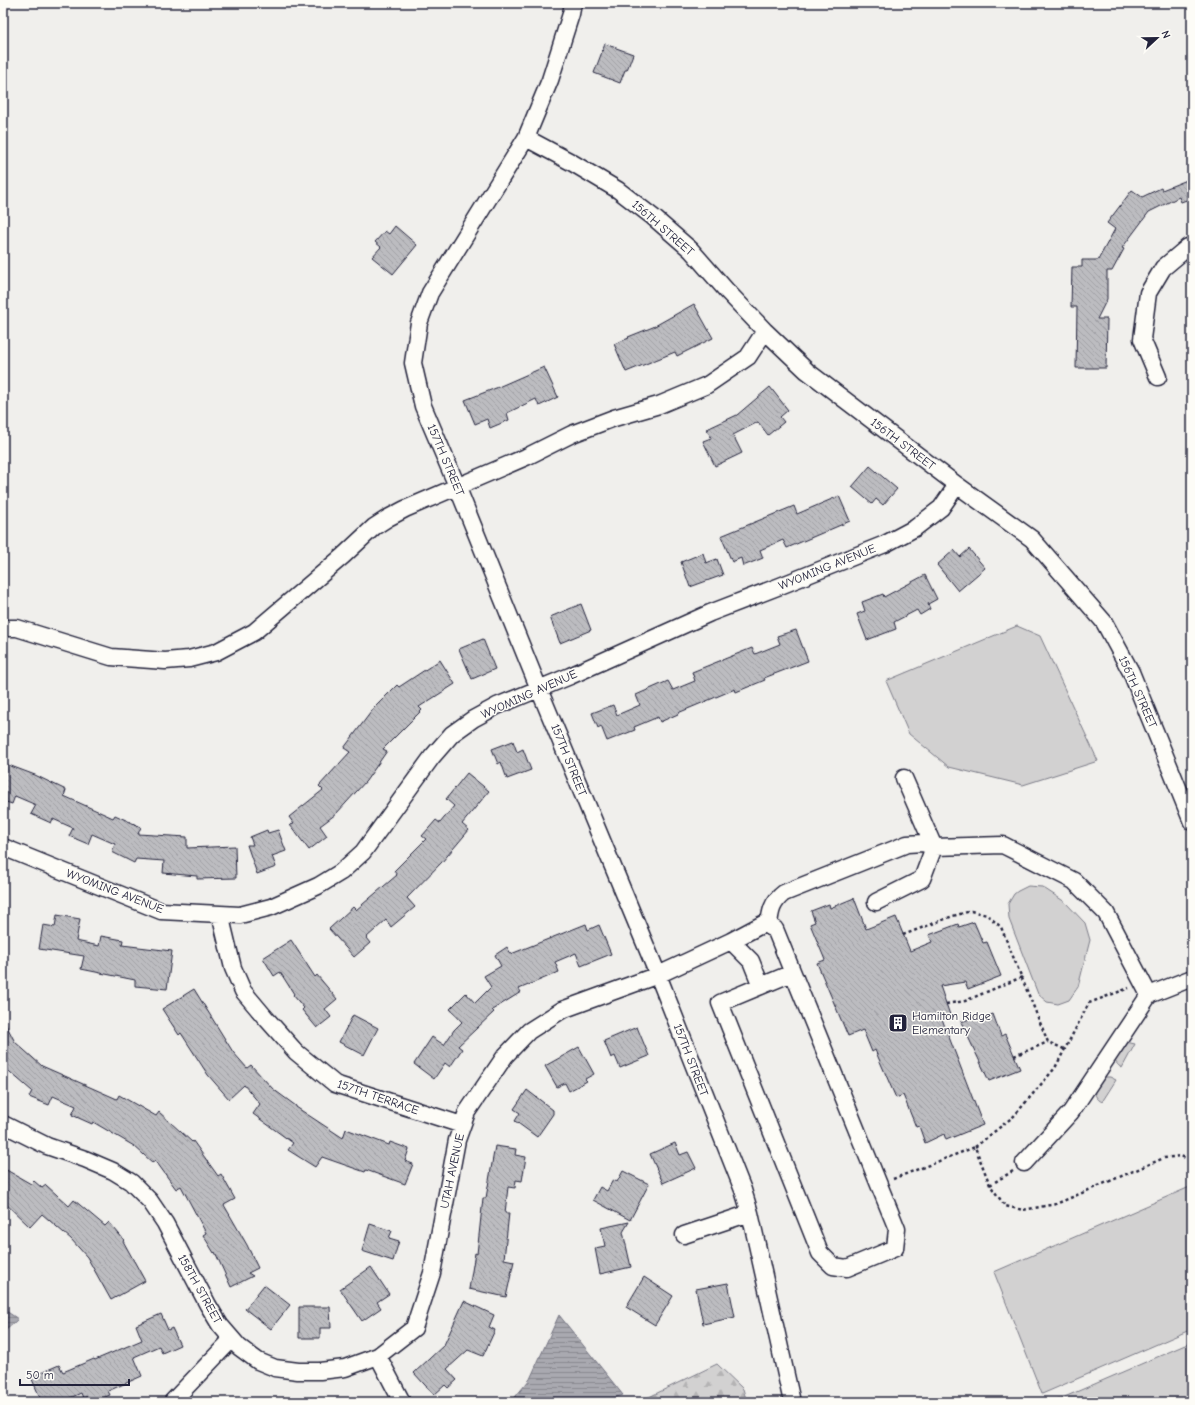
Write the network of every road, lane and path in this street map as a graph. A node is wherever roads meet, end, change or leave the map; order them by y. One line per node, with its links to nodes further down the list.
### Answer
1 (573, 3): 2 (street, 157TH STREET)
2 (526, 138): 4 (street, 156TH STREET); 7 (street, 157TH STREET)
3 (1192, 246): 5 (street)
4 (765, 331): 6 (street, 156TH STREET); 7 (street)
5 (1158, 378)
6 (957, 485): 9 (street, WYOMING AVENUE); 11 (street, 156TH STREET)
7 (457, 486): 8 (street); 9 (street, 157TH STREET)
8 (3, 628)
9 (539, 688): 15 (street, WYOMING AVENUE); 20 (street, 157TH STREET)
10 (904, 778): 13 (street)
11 (1192, 822)
12 (3, 846): 15 (street, WYOMING AVENUE)
13 (934, 847): 14 (street); 16 (street); 23 (street)
14 (876, 902)
15 (220, 914): 31 (street, 157TH TERRACE)
16 (769, 926): 18 (street, UTAH AVENUE); 19 (street)
17 (903, 935): 21 (path)
18 (731, 941): 20 (street, UTAH AVENUE); 24 (street)
19 (792, 973): 24 (street); 24 (street)
20 (658, 975): 31 (street, UTAH AVENUE); 35 (street, 157TH STREET)
21 (1022, 977): 26 (path); 27 (path)
22 (1192, 978): 25 (street)
23 (1142, 981): 25 (street); 28 (path)
24 (761, 986)
25 (1149, 995): 33 (street)
26 (946, 1004)
27 (1048, 1042): 28 (path); 29 (path)
28 (1064, 1049): 32 (path)
29 (1014, 1056)
30 (3, 1124): 37 (street, 158TH STREET)
31 (462, 1125): 38 (street, UTAH AVENUE)
32 (974, 1147)
33 (1024, 1163): 34 (path)
34 (990, 1185)
35 (750, 1213): 36 (street); 41 (street, 157TH STREET)
36 (684, 1235)
37 (232, 1339): 38 (street, 158TH STREET); 39 (street)
38 (378, 1356): 40 (street)
39 (172, 1402)
40 (402, 1402)
41 (792, 1402)

